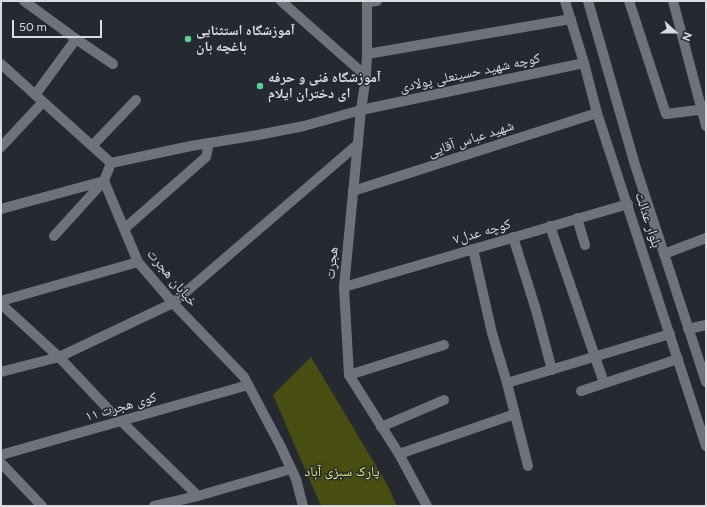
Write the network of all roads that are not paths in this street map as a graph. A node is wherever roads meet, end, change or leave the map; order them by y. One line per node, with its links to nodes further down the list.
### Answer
1 (24, 1): 9 (street)
2 (281, 1): 14 (street)
3 (371, 1): 10 (street, هجرت)
4 (565, 1): 8 (street, بلوار عدالت)
5 (588, 1): 39 (street, بلوار عدالت)
6 (629, 1): 19 (street)
7 (673, 1): 19 (street)
8 (571, 19): 10 (street); 11 (street, بلوار عدالت)
9 (76, 39): 13 (street); 15 (street)
10 (368, 54): 14 (street, هجرت)
11 (584, 63): 18 (street, کوچه شهید حسینعلی پولادی); 20 (street, بلوار عدالت)
12 (1, 64): 15 (street)
13 (113, 64)
14 (366, 76): 18 (street, هجرت)
15 (35, 95): 17 (street)
16 (136, 100): 24 (street)
17 (43, 102): 24 (street); 25 (street)
18 (361, 110): 22 (street, کوچه شهید حسینعلی پولادی); 23 (street, هجرت)
19 (704, 110): 21 (street)
20 (597, 113): 28 (street, شهید عباس آقایی); 29 (street, بلوار عدالت)
21 (706, 126)
22 (209, 143): 26 (street, کوچه شهید حسینعلی پولادی); 33 (street)
23 (358, 144): 28 (street, هجرت); 43 (street)
24 (92, 146): 26 (street)
25 (1, 147)
26 (111, 163): 27 (street)
27 (104, 181): 30 (street); 33 (street, خیابان هجرت); 34 (street)
28 (353, 192): 41 (street, هجرت)
29 (628, 204): 31 (street, کوچه عدل۷); 46 (street, بلوار عدالت)
30 (2, 207)
31 (577, 218): 32 (street, کوچه عدل۷); 37 (street)
32 (550, 226): 35 (street, کوچه عدل۷); 49 (street)
33 (124, 229): 40 (street, خیابان هجرت)
34 (54, 236)
35 (513, 237): 38 (street, کوچه عدل۷); 51 (street)
36 (706, 238): 39 (street)
37 (585, 245)
38 (473, 249): 41 (street, کوچه عدل۷); 55 (street)
39 (664, 254): 45 (street, بلوار عدالت)
40 (138, 262): 42 (street); 43 (street, خیابان هجرت)
41 (344, 286): 53 (street, هجرت)
42 (1, 302): 48 (street)
43 (173, 303): 48 (street); 57 (street, خیابان هجرت)
44 (706, 325): 45 (street)
45 (688, 329): 54 (street, بلوار عدالت)
46 (670, 334): 49 (street); 50 (street, بلوار عدالت)
47 (444, 345): 53 (street)
48 (60, 357): 52 (street); 60 (street)
49 (595, 357): 51 (street); 56 (street)
50 (678, 359): 56 (street); 64 (street, بلوار عدالت)
51 (552, 370): 55 (street)
52 (1, 372)
53 (349, 375): 63 (street, هجرت)
54 (706, 382)
55 (507, 383): 61 (street)
56 (604, 384): 58 (street)
57 (248, 385): 62 (street, کوی هجرت ۱۱); 69 (street, خیابان هجرت)
58 (581, 391)
59 (444, 400): 63 (street)
60 (110, 411)
61 (515, 414): 65 (street); 68 (street)
62 (121, 421): 66 (street, کوی هجرت ۱۱); 70 (street)
63 (381, 427): 65 (street, هجرت)
64 (706, 446)
65 (399, 454): 74 (street, هجرت)
66 (1, 455)
67 (1, 463): 71 (street)
68 (528, 466)
69 (291, 469): 70 (street); 73 (street, خیابان هجرت)
70 (198, 496): 72 (street)
71 (42, 506)
72 (154, 506)
73 (303, 506)
74 (427, 506)

